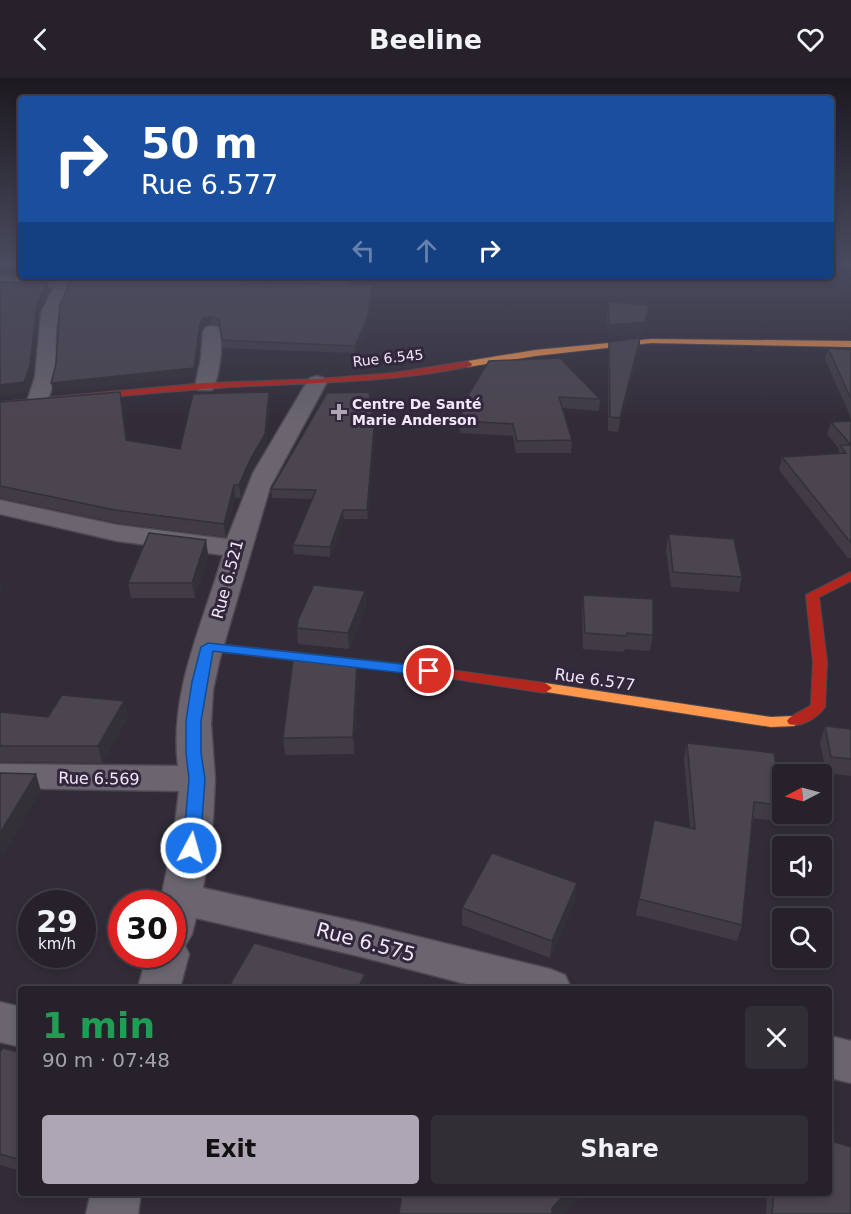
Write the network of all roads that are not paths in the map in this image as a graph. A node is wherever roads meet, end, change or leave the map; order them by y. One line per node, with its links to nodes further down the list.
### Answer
1 (50, 316): 6 (street)
2 (212, 331): 5 (street)
3 (851, 344): 4 (street, Rue 6.545)
4 (317, 382): 5 (street, Rue 6.545); 9 (street, Rue 6.521)
5 (205, 386): 6 (street, Rue 6.545)
6 (37, 401): 7 (street, Rue 6.545)
7 (0, 405)
8 (0, 507): 9 (street)
9 (237, 548): 11 (street, Rue 6.521)
10 (851, 576): 11 (street, Rue 6.577)
11 (208, 647): 13 (street, Rue 6.521)
12 (0, 776): 13 (street, Rue 6.569)
13 (197, 779): 14 (street, Rue 6.521)
14 (182, 890)
15 (186, 918): 18 (street, Rue 6.575)
16 (164, 968): 17 (street)
17 (160, 986)
18 (542, 986)
19 (0, 1022): 20 (street)
20 (18, 1026)
21 (832, 1057): 22 (street)
22 (851, 1062)
23 (115, 1196): 24 (street)
24 (112, 1214)

